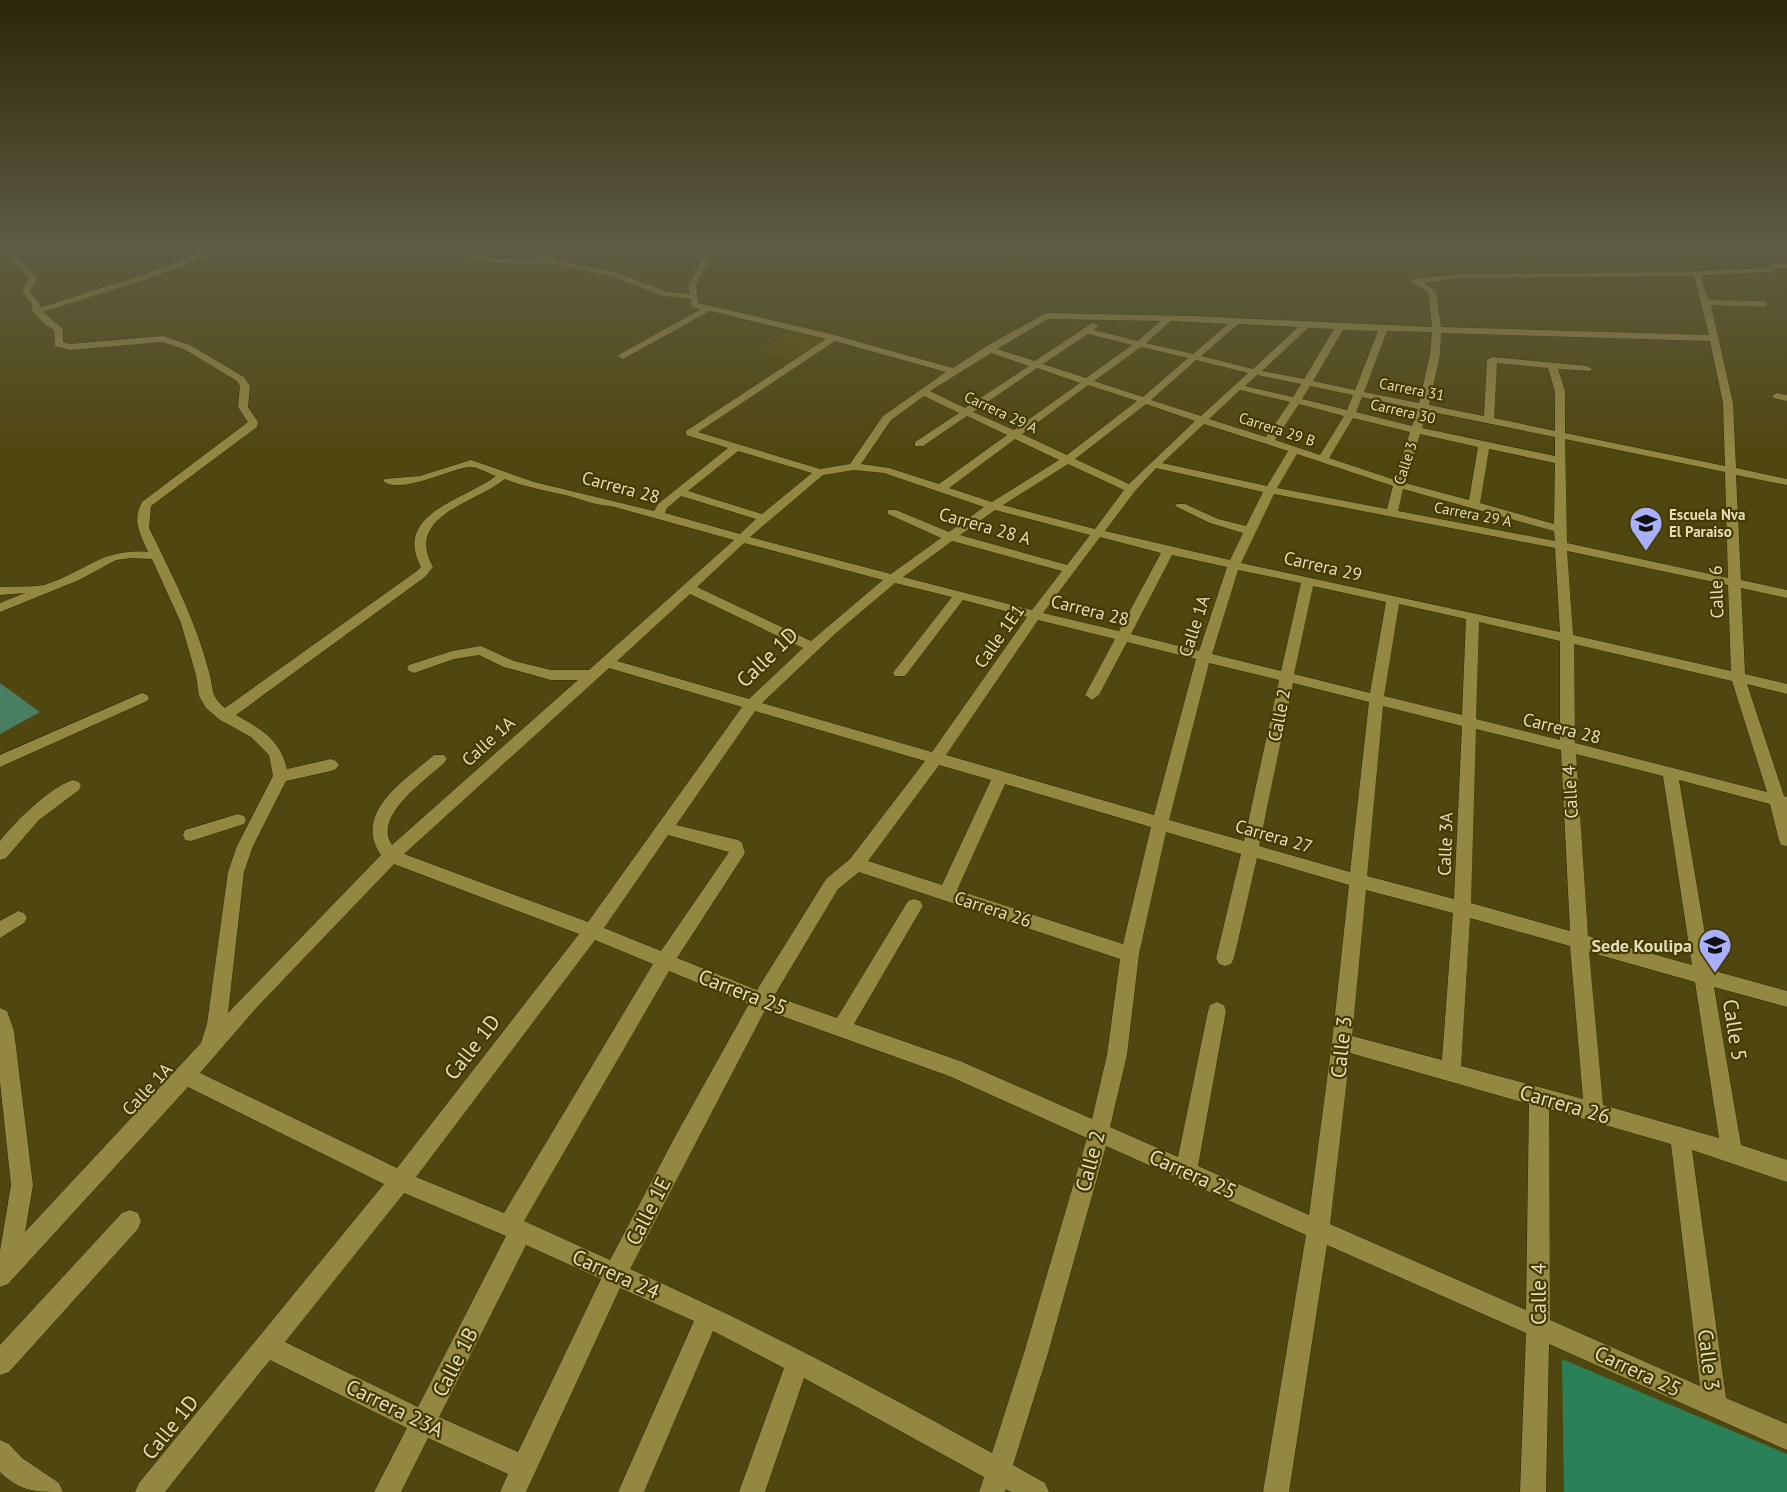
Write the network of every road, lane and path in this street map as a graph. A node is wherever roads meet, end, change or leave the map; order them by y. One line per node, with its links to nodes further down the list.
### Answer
1 (41, 315): 77 (street)
2 (697, 315): 20 (street)
3 (736, 315): 16 (street)
4 (1435, 315): 13 (street, Calle 3)
5 (1708, 315): 17 (street, Calle 6)
6 (1105, 318): 7 (street); 14 (street); 19 (street)
7 (1168, 319): 8 (street); 18 (street)
8 (1236, 322): 9 (street); 21 (street, Calle 1D)
9 (1306, 325): 11 (street); 27 (street, Calle 1E1)
10 (1606, 326): 15 (street)
11 (1340, 327): 12 (street); 30 (street)
12 (1384, 328): 13 (street); 33 (street)
13 (1437, 330): 15 (street); 36 (street, Calle 3)
14 (1087, 331): 18 (street, Carrera 31); 23 (street)
15 (1653, 337): 17 (street)
16 (832, 338): 22 (street); 47 (street)
17 (1712, 338): 54 (street, Calle 6)
18 (1139, 344): 21 (street, Carrera 31); 29 (street)
19 (988, 349): 23 (street, Carrera 29 B); 26 (street)
20 (623, 356)
21 (1195, 358): 27 (street, Carrera 31); 34 (street, Calle 1D)
22 (932, 365): 26 (street); 28 (street)
23 (1036, 365): 29 (street, Carrera 29 B); 37 (street)
24 (1552, 365): 25 (street); 40 (street); 43 (street, Calle 4)
25 (1587, 369)
26 (953, 371): 28 (street)
27 (1255, 372): 30 (street, Carrera 31); 31 (street, Calle 1E1)
28 (938, 381): 32 (street)
29 (1085, 382): 34 (street, Carrera 29 B); 42 (street)
30 (1307, 383): 33 (street, Carrera 31); 35 (street)
31 (1239, 387): 35 (street, Carrera 30); 39 (street, Calle 1E1)
32 (923, 392): 37 (street, Carrera 29 A); 53 (street)
33 (1358, 394): 36 (street, Carrera 31); 38 (street)
34 (1144, 401): 39 (street, Carrera 29 B); 49 (street, Calle 1D)
35 (1296, 401): 38 (street, Carrera 30); 44 (street)
36 (1424, 407): 40 (street, Carrera 31); 41 (street, Calle 3)
37 (966, 413): 42 (street, Carrera 29 A); 45 (street)
38 (1350, 414): 41 (street, Carrera 30); 50 (street)
39 (1201, 420): 44 (street, Carrera 29 B); 52 (street, Calle 1E1)
40 (1489, 420): 43 (street, Carrera 31)
41 (1416, 430): 46 (street, Carrera 30); 59 (street, Calle 3)
42 (1014, 435): 49 (street, Carrera 29 A); 60 (street)
43 (1561, 435): 51 (street, Calle 4); 54 (street, Carrera 31)
44 (1268, 441): 48 (street, Carrera 29 B)
45 (919, 444)
46 (1484, 445): 51 (street, Carrera 30); 66 (street)
47 (736, 447): 55 (street); 63 (street)
48 (1294, 450): 50 (street, Carrera 29 B); 62 (street, Calle 1A)
49 (1068, 459): 61 (street, Carrera 29 A); 64 (street, Calle 1D)
50 (1323, 459): 59 (street, Carrera 29 B)
51 (1561, 461): 72 (street, Calle 4)
52 (1154, 464): 61 (street, Calle 1E1); 62 (street, Carrera 29 A)
53 (854, 466): 55 (street, Calle 1A); 60 (street, Carrera 29)
54 (1732, 471): 58 (street); 87 (street, Calle 6)
55 (820, 472): 71 (street, Calle 1A)
56 (502, 476): 57 (street, Carrera 28); 70 (street, Carrera 28); 112 (street)
57 (389, 481)
58 (1787, 482)
59 (1397, 484): 66 (street, Carrera 29 B); 69 (street, Calle 3)
60 (940, 489): 64 (street, Carrera 29)
61 (1131, 489): 75 (street, Calle 1E1)
62 (1270, 490): 69 (street, Carrera 29 A); 73 (street, Calle 1A)
63 (680, 492): 67 (street); 70 (street)
64 (993, 506): 75 (street, Carrera 29); 76 (street, Calle 1D)
65 (1181, 506): 73 (street)
66 (1474, 506): 72 (street, Carrera 29 B)
67 (729, 507): 71 (street); 74 (street)
68 (892, 512): 76 (street, Carrera 28 A)
69 (1391, 514): 79 (street, Carrera 29 A)
70 (658, 516): 74 (street, Carrera 28)
71 (764, 518): 78 (street, Calle 1A)
72 (1560, 529): 79 (street, Calle 4)
73 (1250, 531): 83 (street, Calle 1A)
74 (726, 533): 78 (street, Carrera 28)
75 (1100, 533): 80 (street, Carrera 29); 84 (street, Calle 1E1)
76 (953, 536): 84 (street, Carrera 28 A); 85 (street, Calle 1D)
77 (148, 537): 81 (street); 82 (street)
78 (742, 539): 85 (street, Carrera 28); 89 (street, Calle 1A)
79 (1563, 546): 87 (street, Carrera 29 A); 98 (street, Calle 4)
80 (1168, 551): 83 (street, Carrera 29); 97 (street)
81 (123, 554): 82 (street); 88 (street)
82 (157, 556): 112 (street)
83 (1234, 564): 86 (street, Carrera 29); 100 (street, Calle 1A)
84 (1071, 570): 95 (street, Calle 1E1)
85 (893, 578): 92 (street, Carrera 28); 99 (street, Calle 1D)
86 (1308, 582): 93 (street, Carrera 29); 105 (street, Calle 2)
87 (1733, 583): 91 (street, Carrera 29 A); 106 (street, Calle 6)
88 (50, 587): 90 (street); 94 (street)
89 (689, 588): 99 (street); 101 (street, Calle 1A)
90 (0, 591)
91 (1787, 594)
92 (960, 596): 95 (street, Carrera 28); 103 (street)
93 (1393, 600): 96 (street, Carrera 29); 110 (street, Calle 3)
94 (0, 608)
95 (1035, 615): 97 (street, Carrera 28); 116 (street, Calle 1E1)
96 (1473, 616): 98 (street, Carrera 29); 113 (street, Calle 3A)
97 (1124, 637): 100 (street, Carrera 28); 108 (street)
98 (1567, 638): 106 (street, Carrera 29); 114 (street, Calle 4)
99 (812, 647): 111 (street, Calle 1D)
100 (1204, 657): 105 (street, Carrera 28); 124 (street, Calle 1A)
101 (605, 662): 104 (street, Calle 1A); 111 (street, Carrera 27)
102 (414, 668): 104 (street)
103 (900, 673)
104 (591, 675): 131 (street, Calle 1A)
105 (1286, 678): 110 (street, Carrera 28); 129 (street, Calle 2)
106 (1738, 678): 107 (street, Carrera 29); 123 (street, Calle 6)
107 (1787, 689)
108 (1092, 695)
109 (142, 698): 117 (street)
110 (1376, 700): 113 (street, Carrera 28); 133 (street, Calle 3)
111 (751, 705): 116 (street, Carrera 27); 125 (street, Calle 1D)
112 (225, 716): 120 (street)
113 (1469, 724): 114 (street, Carrera 28); 136 (street, Calle 3A)
114 (1568, 748): 119 (street, Carrera 28); 140 (street, Calle 4)
115 (439, 759): 131 (street)
116 (935, 759): 121 (street, Carrera 27); 132 (street, Calle 1E1)
117 (0, 761)
118 (331, 765): 120 (street)
119 (1670, 772): 123 (street, Carrera 28); 144 (street, Calle 5)
120 (281, 776): 128 (street)
121 (1000, 777): 124 (street, Carrera 27); 134 (street)
122 (73, 786): 130 (street)
123 (1782, 802): 127 (street, Calle 6)
124 (1160, 824): 129 (street, Carrera 27); 141 (street, Calle 2)
125 (664, 828): 139 (street, Calle 1D); 143 (street, Calle 1B)
126 (191, 835): 128 (street)
127 (1787, 840)
128 (245, 846): 151 (street)
129 (1251, 850): 133 (street, Carrera 27); 142 (street, Calle 2)
130 (0, 853)
131 (391, 856): 139 (street, Carrera 25); 151 (street, Calle 1A)
132 (856, 864): 134 (street, Carrera 26); 146 (street, Calle 1E1)
133 (1358, 881): 136 (street, Carrera 27); 150 (street, Calle 3)
134 (947, 893): 141 (street, Carrera 26)
135 (914, 906): 149 (street)
136 (1462, 907): 140 (street, Carrera 27); 152 (street, Calle 3A)
137 (18, 918): 138 (street)
138 (0, 930)
139 (592, 931): 143 (street, Carrera 25); 161 (street, Calle 1D)
140 (1579, 941): 144 (street, Carrera 27); 155 (street, Calle 4)
141 (1130, 954): 156 (street, Calle 2)
142 (1225, 958)
143 (665, 961): 146 (street, Carrera 25); 163 (street, Calle 1B)
144 (1704, 977): 145 (street, Carrera 27); 158 (street, Calle 5)
145 (1787, 999)
146 (760, 1000): 149 (street, Carrera 25); 166 (street, Calle 1E)
147 (1217, 1011): 159 (street)
148 (0, 1017): 165 (street)
149 (841, 1028): 156 (street, Carrera 25)
150 (1342, 1042): 152 (street, Carrera 26); 164 (street, Calle 3)
151 (206, 1052): 153 (street, Calle 1A)
152 (1451, 1072): 154 (street, Carrera 26)
153 (186, 1076): 161 (street, Carrera 24); 165 (street, Calle 1A)
154 (1539, 1096): 155 (street, Carrera 26); 168 (street, Calle 4)
155 (1594, 1112): 157 (street, Carrera 26)
156 (1098, 1132): 159 (street, Carrera 25); 177 (street, Calle 2)
157 (1680, 1136): 158 (street, Carrera 26); 172 (street, Calle 3)
158 (1732, 1154): 160 (street, Carrera 26)
159 (1186, 1171): 164 (street, Carrera 25)
160 (1787, 1171)
161 (400, 1181): 163 (street, Carrera 24); 169 (street, Calle 1D)
162 (130, 1221): 171 (street)
163 (515, 1229): 166 (street, Carrera 24); 173 (street, Calle 1B)
164 (1318, 1231): 168 (street, Carrera 25); 185 (street, Calle 3)
165 (5, 1270)
166 (615, 1274): 167 (street, Carrera 24); 176 (street, Calle 1E)
167 (708, 1316): 170 (street, Carrera 24); 182 (street)
168 (1538, 1326): 172 (street, Carrera 25); 186 (street, Calle 4)
169 (266, 1345): 173 (street, Carrera 23A); 179 (street, Calle 1D)
170 (798, 1362): 177 (street, Carrera 24); 183 (street)
171 (0, 1363)
172 (1715, 1406): 174 (street, Carrera 25)
173 (424, 1423): 176 (street, Carrera 23A); 180 (street, Calle 1B)
174 (1787, 1437)
175 (0, 1453): 178 (street)
176 (524, 1468): 181 (street, Calle 1E)
177 (996, 1482): 184 (street, Carrera 24)
178 (50, 1492)
179 (148, 1492)
180 (387, 1492)
181 (513, 1492)
182 (631, 1492)
183 (752, 1492)
184 (1036, 1492)
185 (1276, 1492)
186 (1533, 1492)

